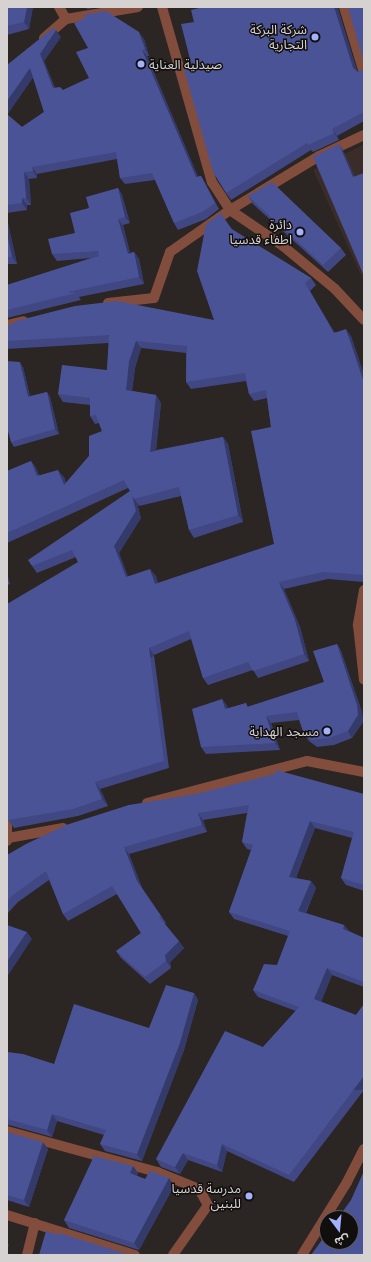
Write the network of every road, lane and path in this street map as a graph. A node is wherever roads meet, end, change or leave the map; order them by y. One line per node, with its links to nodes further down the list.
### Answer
1 (59, 7): 5 (street)
2 (138, 7): 5 (street)
3 (162, 7): 9 (street)
4 (344, 7): 7 (street)
5 (66, 19): 6 (street)
6 (36, 44)
7 (364, 73)
8 (364, 135): 9 (street)
9 (230, 210): 10 (street); 12 (street)
10 (94, 305)
11 (37, 317): 13 (street)
12 (364, 320)
13 (7, 325)
14 (364, 590): 15 (street)
15 (361, 625): 16 (street)
16 (364, 680)
17 (364, 772): 18 (street)
18 (136, 806)
19 (7, 820): 21 (street)
20 (73, 825): 21 (street)
21 (8, 839)
22 (7, 1131): 28 (street)
23 (364, 1149): 29 (street)
24 (7, 1215): 25 (street)
25 (35, 1223): 26 (street); 27 (street)
26 (27, 1255)
27 (135, 1255)
28 (175, 1255)
29 (302, 1255)

